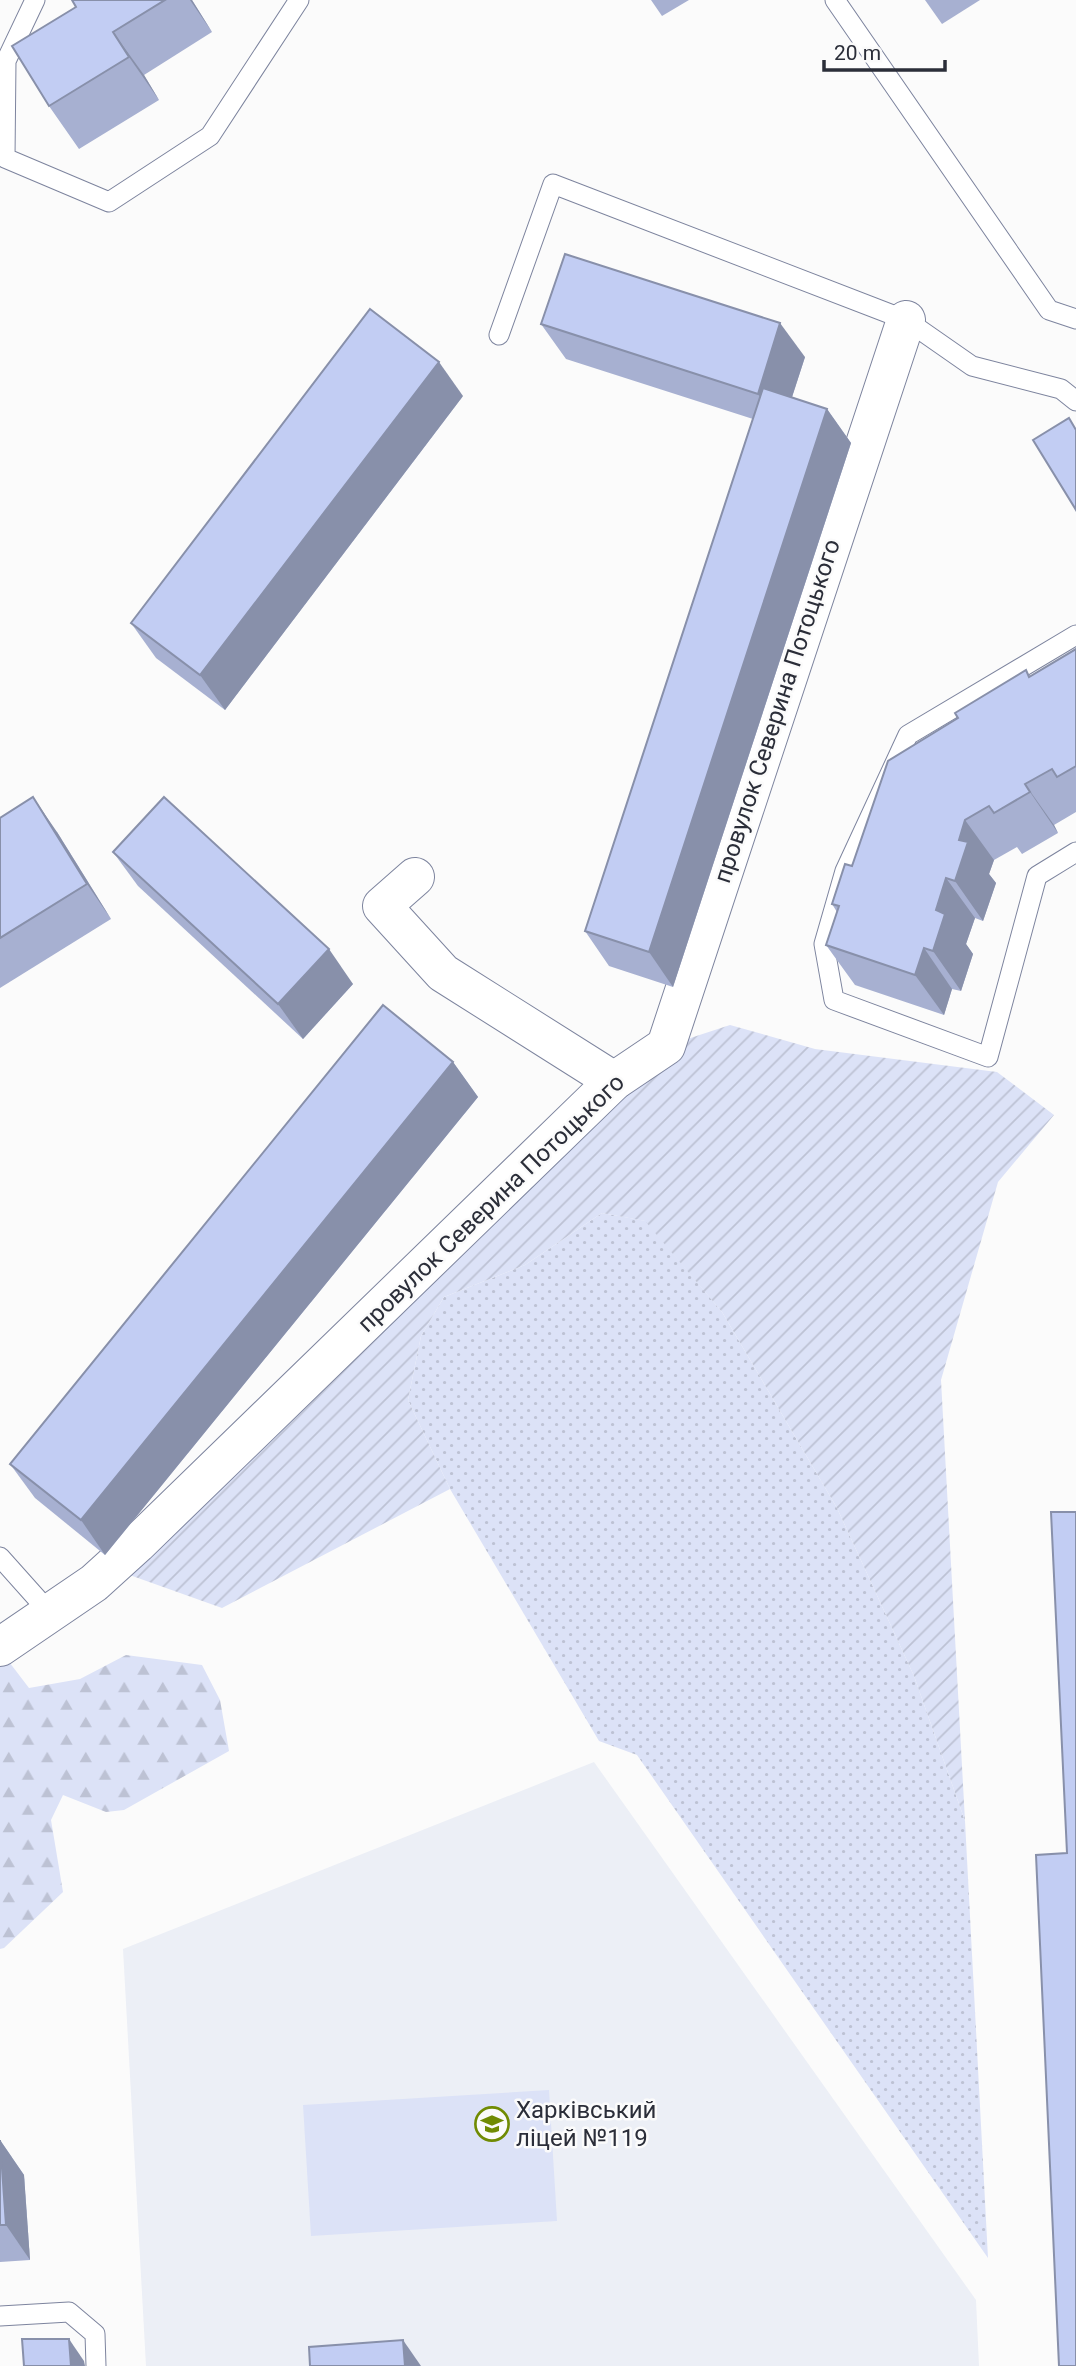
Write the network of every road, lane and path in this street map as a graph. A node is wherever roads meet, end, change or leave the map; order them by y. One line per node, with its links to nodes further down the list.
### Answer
1 (35, 0): 2 (lane)
2 (299, 0)
3 (835, 0): 4 (lane)
4 (1076, 319)
5 (906, 320): 6 (lane); 7 (lane); 11 (street, провулок Северина Потоцького)
6 (499, 335)
7 (1076, 401)
8 (1076, 635): 9 (lane)
9 (1076, 852)
10 (415, 877): 11 (street)
11 (614, 1081): 13 (street, провулок Северина Потоцького)
12 (0, 1557): 13 (lane)
13 (50, 1613): 14 (street, провулок Северина Потоцького)
14 (0, 1647)
15 (0, 2316): 16 (lane)
16 (96, 2366)

